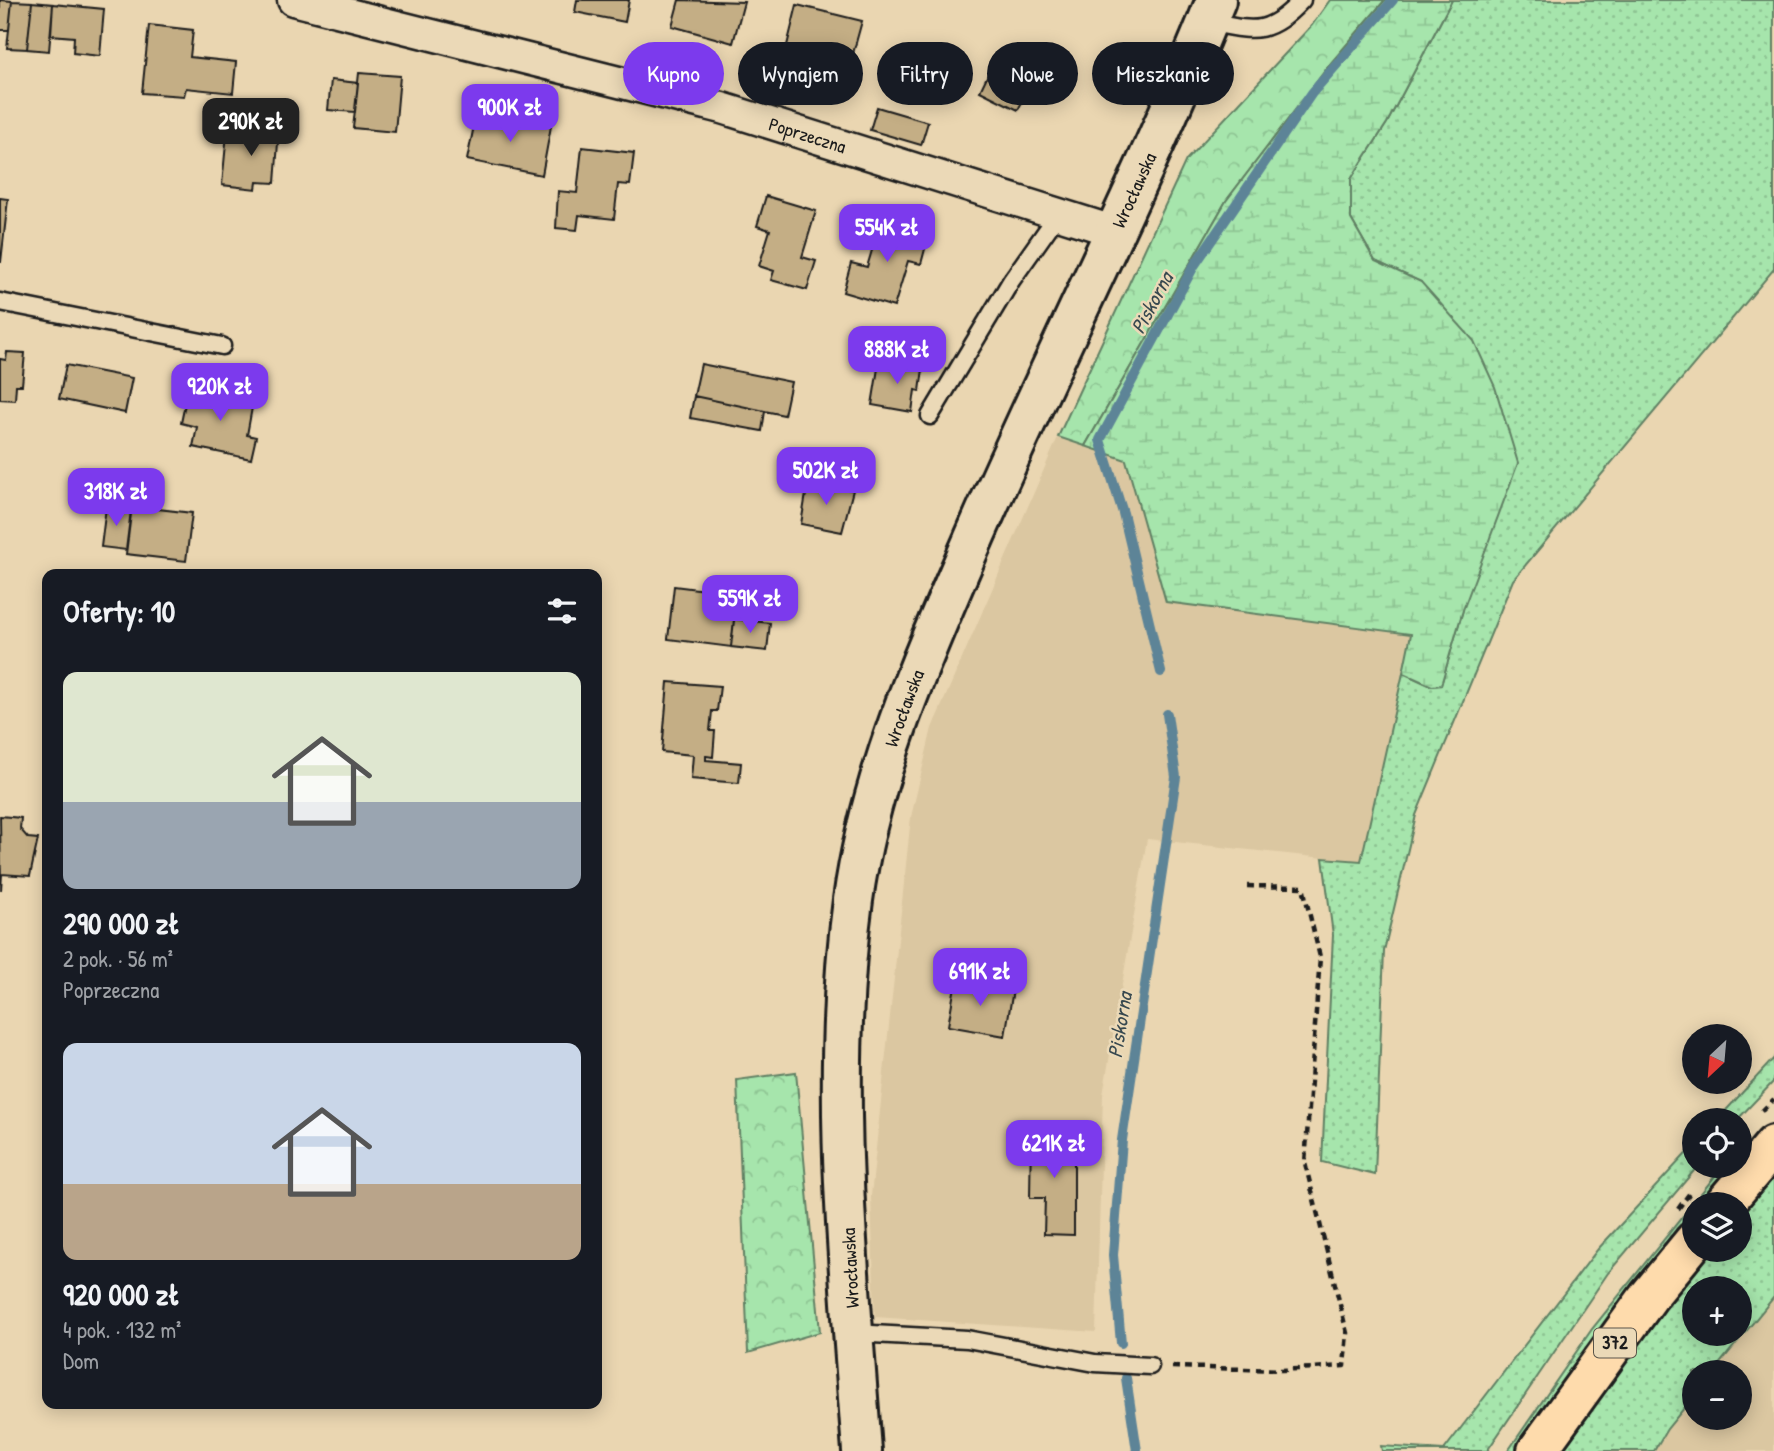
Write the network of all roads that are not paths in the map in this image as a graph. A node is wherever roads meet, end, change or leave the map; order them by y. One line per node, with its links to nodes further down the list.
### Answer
1 (293, 0): 4 (street, Poprzeczna)
2 (1302, 0): 3 (lane, Wrocławska)
3 (1212, 11): 5 (main road, Wrocławska)
4 (1059, 213): 5 (street, Poprzeczna); 8 (lane)
5 (1116, 232): 12 (main road, Wrocławska)
6 (0, 302): 7 (lane)
7 (222, 346)
8 (930, 416)
9 (1774, 1146): 10 (main road)
10 (1734, 1192)
11 (1682, 1255): 14 (main road, 372)
12 (853, 1333): 13 (lane); 15 (main road, Wrocławska)
13 (1150, 1367)
14 (1538, 1450)
15 (862, 1451)

